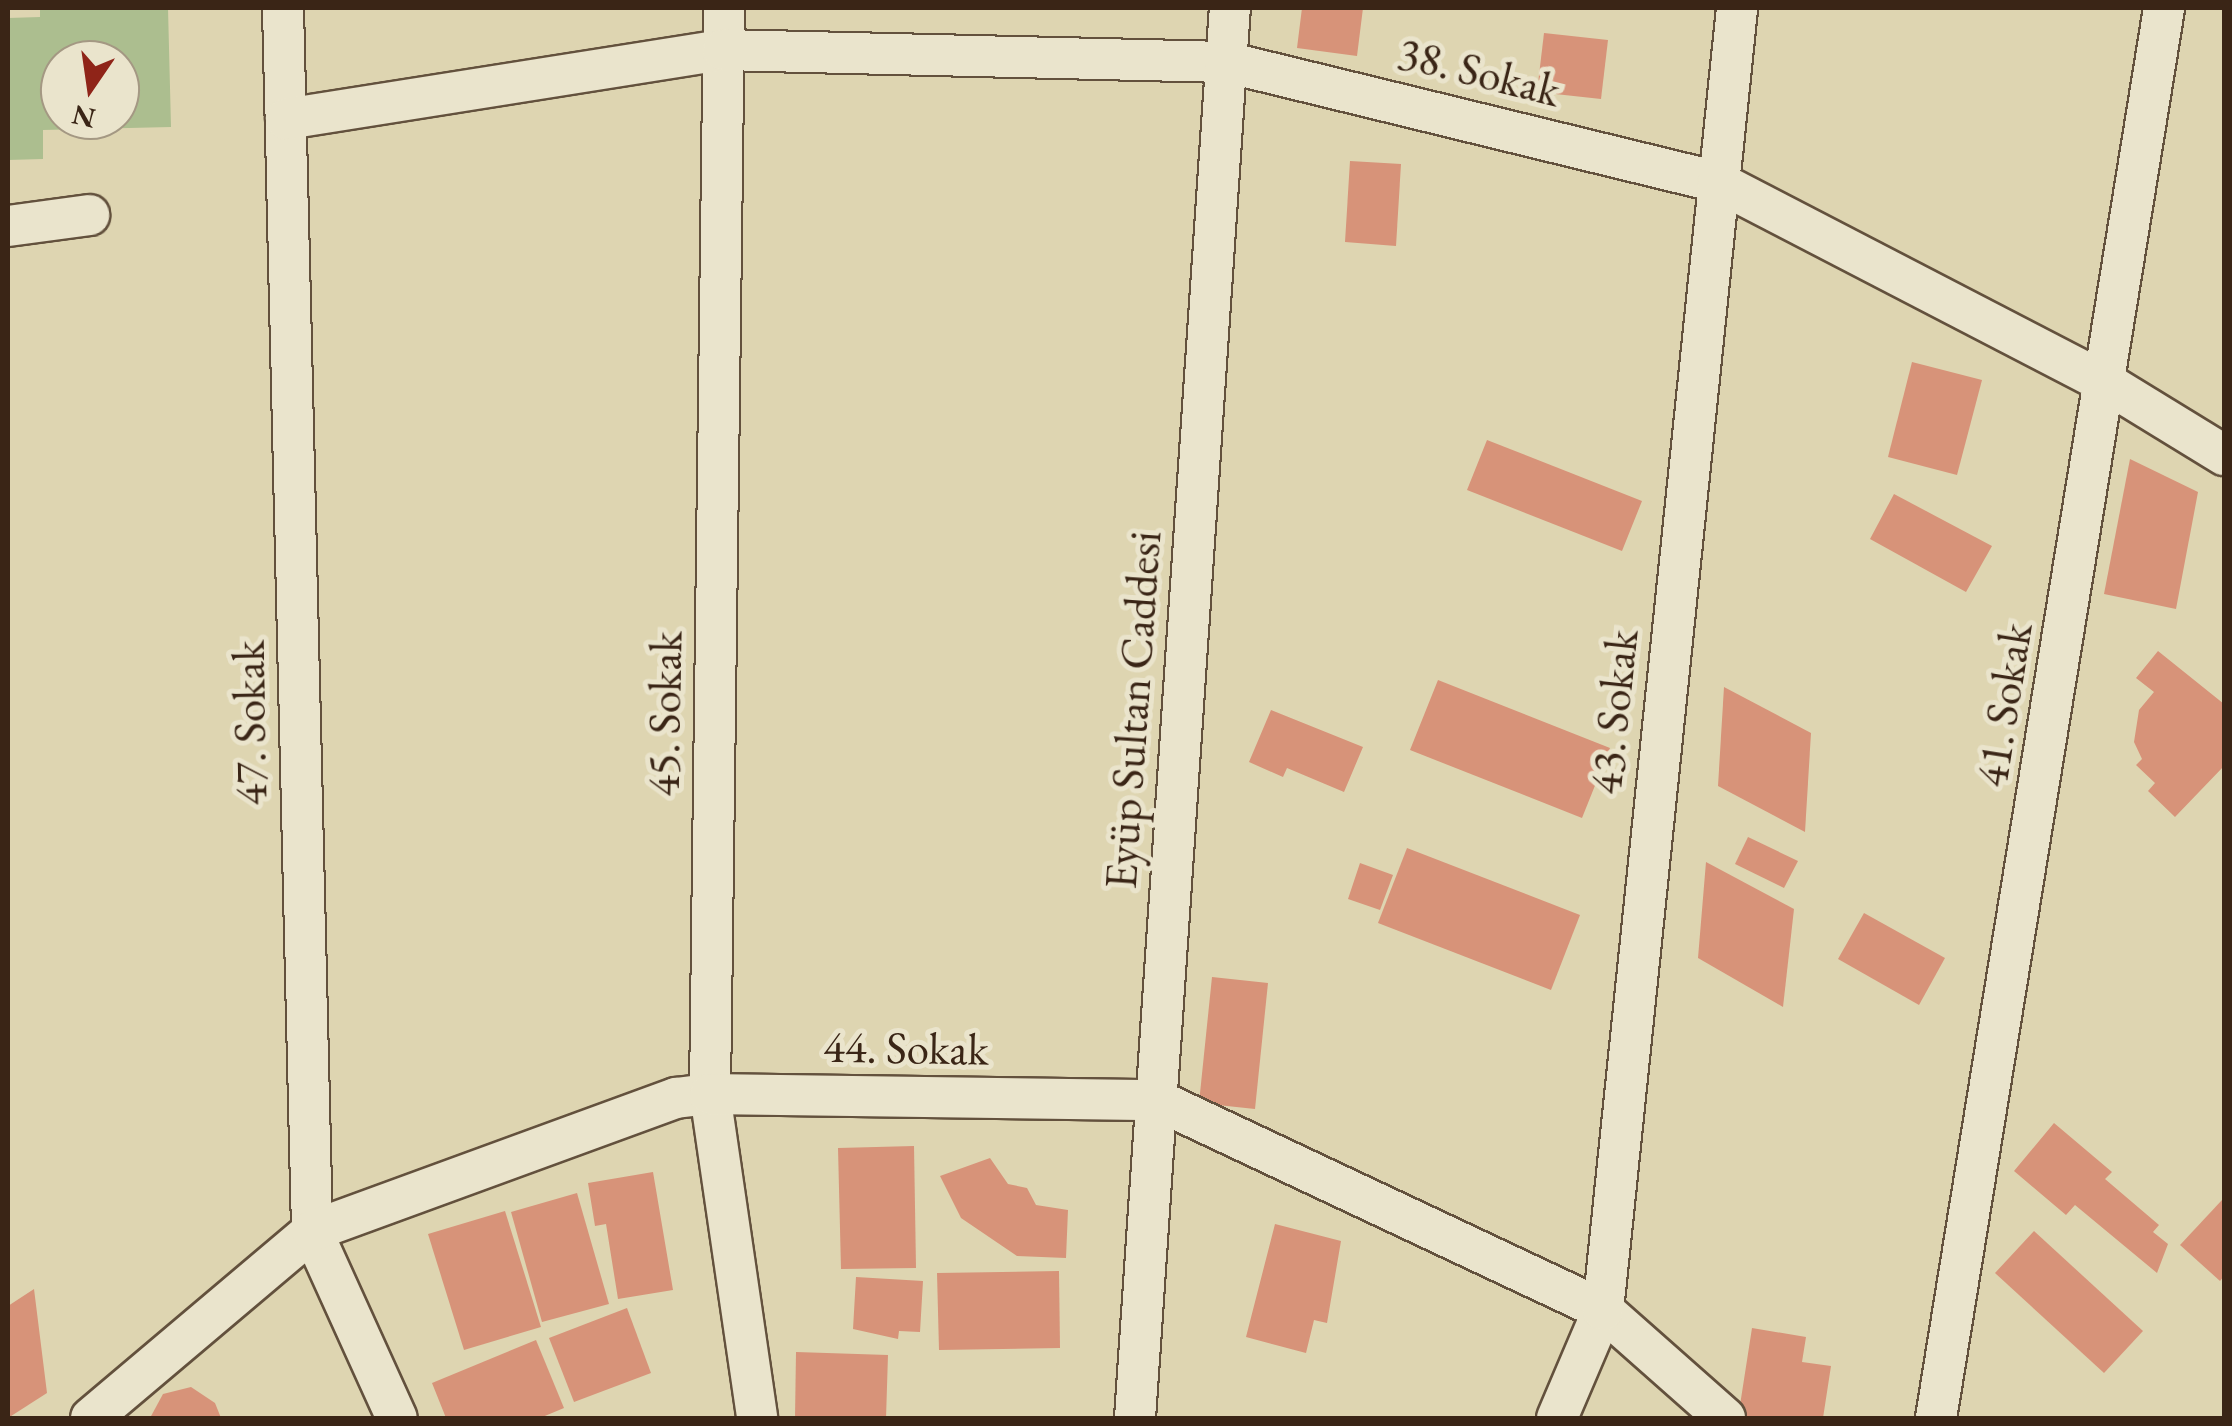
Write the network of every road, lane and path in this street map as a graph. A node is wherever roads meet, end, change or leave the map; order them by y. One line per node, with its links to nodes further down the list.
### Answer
1 (283, 8): 8 (street, 47. Sokak)
2 (724, 8): 6 (street, 45. Sokak)
3 (1230, 8): 7 (street, Eyüp Sultan Caddesi)
4 (1737, 8): 9 (street, 43. Sokak)
5 (2164, 8): 12 (street, 41. Sokak)
6 (724, 50): 7 (street, 38. Sokak); 8 (street, 38. Sokak); 14 (street, 45. Sokak)
7 (1226, 62): 9 (street, 38. Sokak); 15 (street, Eyüp Sultan Caddesi)
8 (286, 119): 16 (street, 47. Sokak)
9 (1718, 182): 12 (street, 38. Sokak); 17 (street, 43. Sokak)
10 (88, 215): 11 (street)
11 (8, 226)
12 (2108, 384): 13 (street, 38. Sokak); 24 (street, 41. Sokak)
13 (2224, 454)
14 (710, 1094): 15 (street, 44. Sokak); 16 (street, 44. Sokak); 20 (street, 45. Sokak)
15 (1157, 1100): 17 (street, 44. Sokak); 21 (street, Eyüp Sultan Caddesi)
16 (312, 1230): 18 (street, 44. Sokak); 19 (street, 47. Sokak)
17 (1603, 1310): 22 (street, 43. Sokak); 23 (street, 44. Sokak)
18 (90, 1418)
19 (397, 1418)
20 (756, 1418)
21 (1134, 1418)
22 (1558, 1418)
23 (1724, 1418)
24 (1936, 1418)

